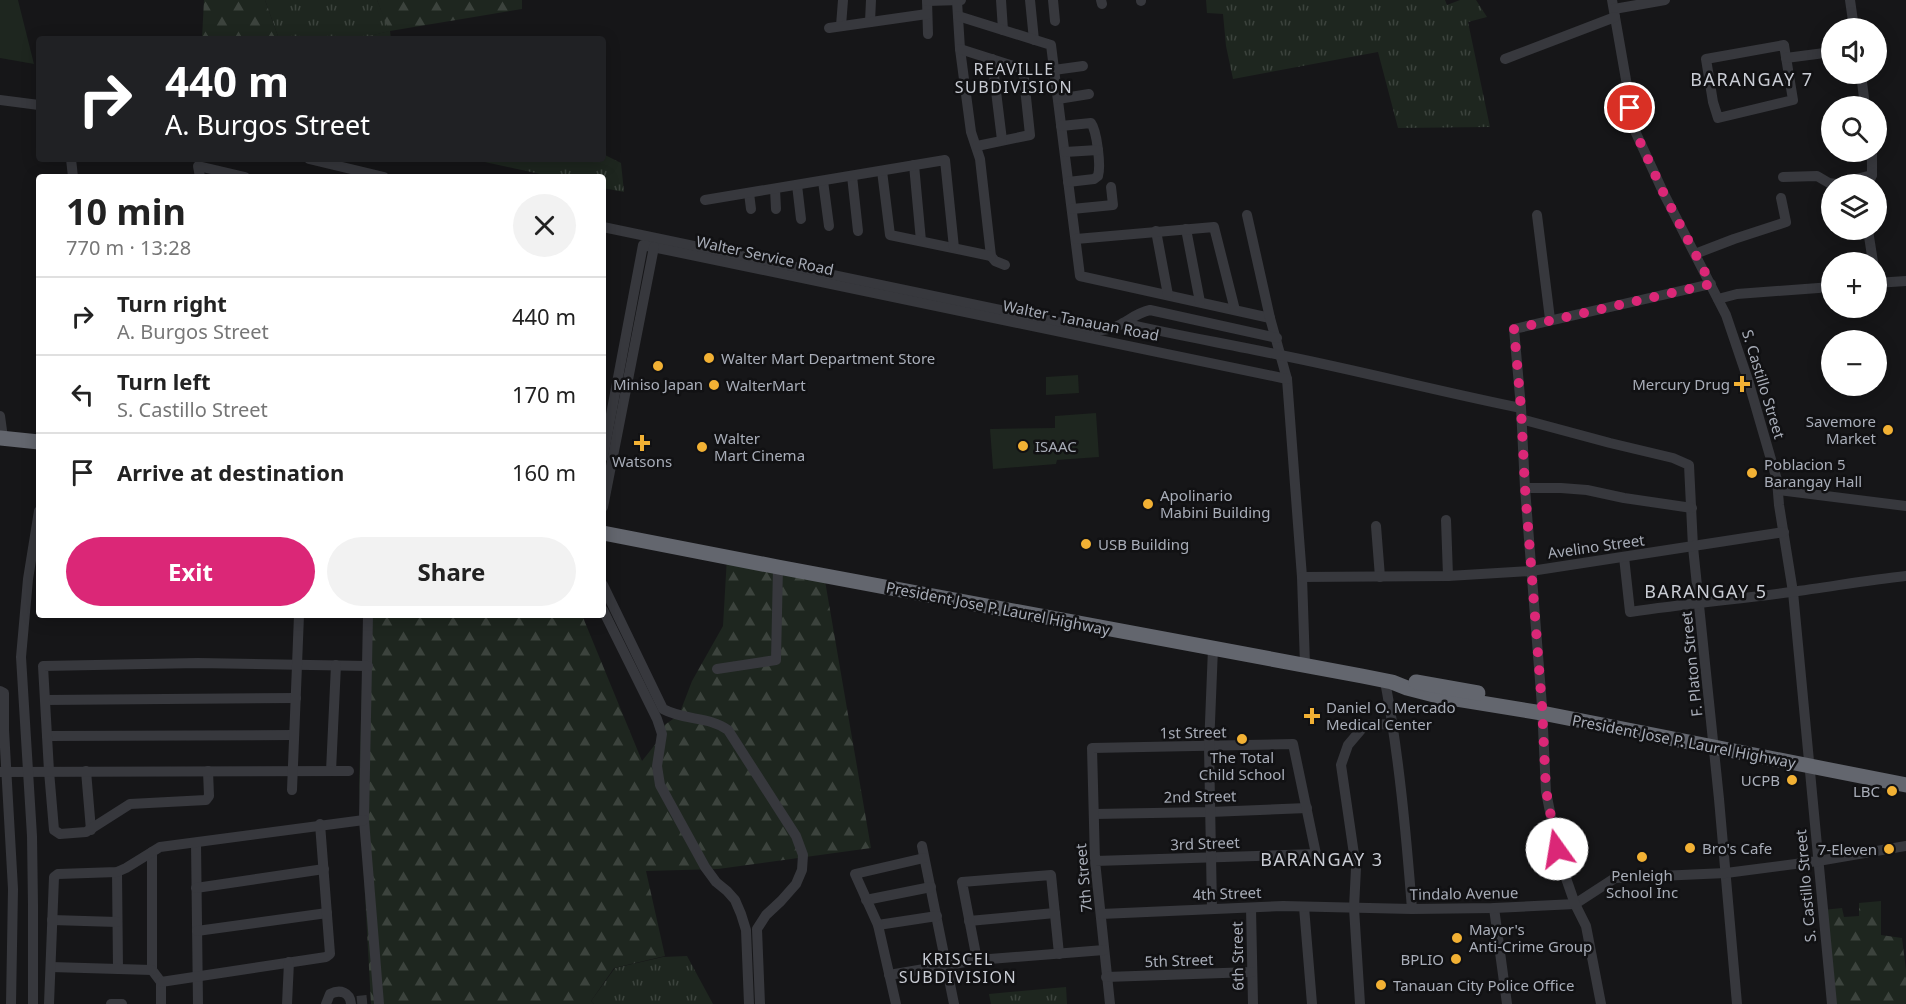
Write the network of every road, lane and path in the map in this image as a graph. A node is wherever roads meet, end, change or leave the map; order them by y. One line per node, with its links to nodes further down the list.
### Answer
1 (843, 0): 16 (street)
2 (871, 0): 15 (street)
3 (1001, 0): 18 (street)
4 (1030, 0): 20 (street)
5 (1053, 0): 14 (street)
6 (1665, 0): 10 (street)
7 (1850, 0): 13 (street)
8 (927, 1): 9 (street); 11 (street)
9 (959, 1): 12 (street)
10 (1613, 9): 25 (street); 69 (street, S. Castillo Street)
11 (927, 14): 15 (street); 19 (street)
12 (957, 16): 18 (street); 21 (street)
13 (1853, 18)
14 (1055, 21)
15 (870, 22): 16 (street)
16 (841, 26): 17 (street)
17 (829, 28)
18 (1003, 30): 20 (street)
19 (928, 34)
20 (1034, 40): 27 (street)
21 (960, 49): 24 (street); 34 (street)
22 (1821, 53): 23 (street)
23 (1786, 58): 23 (street)
24 (992, 59): 33 (street); 33 (street)
25 (1505, 59)
26 (1083, 66): 27 (street)
27 (1054, 70): 29 (street)
28 (1089, 94): 29 (street)
29 (1058, 99): 32 (street)
30 (0, 100): 31 (street)
31 (36, 105)
32 (1061, 126): 35 (street); 36 (street)
33 (1002, 140): 34 (street)
34 (977, 146): 70 (street)
35 (1098, 150): 36 (street); 47 (street)
36 (1065, 152): 47 (street)
37 (322, 162): 42 (street)
38 (914, 165): 39 (street); 66 (street); 68 (street)
39 (882, 171): 43 (street); 66 (street)
40 (199, 174): 41 (street)
41 (232, 174)
42 (372, 174)
43 (852, 176): 46 (street); 63 (street)
44 (1783, 177): 45 (street)
45 (1821, 178)
46 (823, 181): 48 (street); 60 (street)
47 (1068, 182): 56 (street)
48 (798, 185): 50 (street); 59 (street)
49 (1111, 187): 56 (street)
50 (775, 189): 51 (street); 55 (street)
51 (750, 193): 53 (street); 54 (street)
52 (1781, 198): 69 (street)
53 (705, 200)
54 (751, 209)
55 (776, 209)
56 (1072, 209): 65 (street)
57 (1247, 215): 81 (street)
58 (1537, 215): 82 (street)
59 (801, 219)
60 (829, 226)
61 (606, 228): 83 (street)
62 (1186, 229): 64 (street); 79 (street); 80 (street)
63 (858, 231)
64 (1156, 231): 65 (street); 77 (street)
65 (1076, 239): 77 (street)
66 (921, 241): 68 (street)
67 (654, 247): 76 (street, Walter Service Road); 90 (street); 94 (street)
68 (954, 248): 70 (street)
69 (1695, 254): 74 (street, S. Castillo Street)
70 (991, 256): 71 (street)
71 (1005, 265)
72 (1906, 281): 73 (street)
73 (1887, 282)
74 (1711, 284): 78 (street, S. Castillo Street); 82 (street)
75 (1821, 287): 78 (street)
76 (870, 291): 86 (street, Walter - Tanauan Road)
77 (1168, 295): 79 (street)
78 (1718, 299): 93 (street, S. Castillo Street)
79 (1200, 302): 80 (street)
80 (1235, 310): 81 (street)
81 (1270, 318): 84 (street)
82 (1550, 319): 87 (street)
83 (1123, 323): 84 (street); 85 (street)
84 (1276, 338): 85 (street)
85 (1281, 355): 86 (street); 87 (street)
86 (1287, 378): 108 (street)
87 (1521, 413): 92 (street); 96 (street, F. Platon Street)
88 (0, 416): 89 (street)
89 (1, 438): 91 (highway)
90 (606, 441)
91 (36, 442)
92 (1525, 488): 96 (street); 105 (street)
93 (1778, 490): 95 (street); 100 (street, S. Castillo Street)
94 (606, 492)
95 (1906, 506)
96 (1692, 508): 102 (street, F. Platon Street)
97 (1446, 520): 106 (street)
98 (1376, 526): 109 (street)
99 (36, 530): 142 (street)
100 (1784, 532): 102 (street, Avelino Street); 111 (street, S. Castillo Street)
101 (606, 534): 104 (highway, President Jose P. Laurel Highway)
102 (1693, 547): 103 (street, Avelino Street); 112 (street, F. Platon Street)
103 (1624, 557): 105 (street, Avelino Street); 112 (street)
104 (778, 567): 116 (highway, President Jose P. Laurel Highway); 121 (street)
105 (1531, 571): 106 (street, Avelino Street); 126 (street)
106 (1448, 576): 109 (street, Avelino Street)
107 (1906, 576): 111 (street)
108 (1302, 577): 109 (street, Avelino Street); 119 (street)
109 (1380, 577)
110 (606, 592): 127 (street)
111 (1793, 592): 112 (street); 135 (street, S. Castillo Street)
112 (1700, 602): 132 (street, F. Platon Street)
113 (606, 615): 127 (street)
114 (299, 618): 117 (street)
115 (368, 618): 120 (street)
116 (1212, 648): 119 (highway, President Jose P. Laurel Highway); 133 (street)
117 (297, 663): 118 (street); 124 (street); 125 (street)
118 (336, 665): 120 (street); 139 (street)
119 (1305, 665): 122 (highway, President Jose P. Laurel Highway)
120 (368, 666): 151 (street)
121 (717, 669)
122 (1389, 681): 126 (highway, President Jose P. Laurel Highway); 128 (street)
123 (0, 691): 129 (street)
124 (296, 698): 125 (street); 130 (street)
125 (45, 700): 131 (street)
126 (1542, 709): 132 (highway, President Jose P. Laurel Highway); 168 (street)
127 (659, 712): 183 (street); 183 (street)
128 (1393, 724): 171 (street); 174 (street)
129 (2, 730): 141 (street)
130 (294, 735): 131 (street); 143 (street)
131 (47, 736): 136 (street)
132 (1714, 744): 135 (highway, President Jose P. Laurel Highway); 164 (street, F. Platon Street)
133 (1209, 747): 134 (street, 1st Street); 147 (street, 1st Street); 148 (street)
134 (1092, 748): 149 (street, 7th Street)
135 (1809, 763): 144 (highway, President Jose P. Laurel Highway); 145 (highway, President Jose P. Laurel Highway); 161 (street, S. Castillo Street)
136 (49, 771): 137 (street); 142 (street); 153 (street)
137 (86, 771): 138 (street); 153 (street)
138 (208, 771): 143 (street); 153 (street)
139 (332, 771): 140 (street); 143 (street)
140 (349, 771)
141 (4, 772): 142 (street); 150 (street)
142 (28, 772): 200 (street)
143 (293, 772): 146 (street)
144 (1906, 779)
145 (1906, 785)
146 (292, 790)
147 (1307, 808): 148 (street, 2nd Street); 159 (street, 3rd Street)
148 (1210, 812): 149 (street, 2nd Street); 159 (street)
149 (1094, 814): 160 (street, 7th Street)
150 (5, 818): 199 (street)
151 (364, 820): 152 (street); 198 (street)
152 (320, 824): 154 (street); 162 (street)
153 (92, 830)
154 (196, 843): 157 (street); 166 (street)
155 (922, 846): 158 (street)
156 (1906, 846): 161 (street)
157 (152, 852): 163 (street); 192 (street)
158 (924, 858): 165 (street); 167 (street)
159 (1211, 858): 160 (street, 3rd Street); 173 (street)
160 (1095, 861): 177 (street, 7th Street)
161 (1818, 861): 164 (street); 219 (street, S. Castillo Street)
162 (324, 869): 166 (street); 175 (street)
163 (117, 872): 179 (street); 181 (street)
164 (1726, 873): 168 (street); 218 (street, F. Platon Street)
165 (931, 887): 167 (street); 178 (street)
166 (196, 888): 184 (street)
167 (866, 900): 182 (street)
168 (1575, 904): 172 (street, Tindalo Avenue); 217 (street)
169 (1304, 907): 170 (street, 4th Street); 171 (street, 4th Street); 214 (street)
170 (1251, 908): 173 (street, 4th Street); 193 (street, 6th Street)
171 (1354, 908): 174 (street, Tindalo Avenue); 215 (street)
172 (1494, 908): 174 (street, Tindalo Avenue); 216 (street)
173 (1212, 909): 177 (street, 4th Street)
174 (1412, 909)
175 (327, 913): 184 (street); 188 (street)
176 (1055, 913): 180 (street); 180 (street); 186 (street)
177 (1101, 914): 185 (street, 7th Street)
178 (937, 916): 182 (street); 189 (street)
179 (52, 920): 181 (street); 190 (street)
180 (969, 921): 187 (street)
181 (117, 922): 191 (street)
182 (878, 925): 195 (street)
183 (751, 929): 208 (street); 209 (street)
184 (196, 931): 194 (street)
185 (1104, 950): 186 (street); 196 (street, 7th Street)
186 (1059, 954): 187 (street)
187 (977, 960): 189 (street)
188 (289, 962): 194 (street); 206 (street)
189 (947, 965): 195 (street); 211 (street)
190 (51, 967): 191 (street); 201 (street)
191 (118, 969): 192 (street)
192 (152, 970): 197 (street)
193 (1252, 972): 196 (street, 5th Street); 213 (street, 6th Street)
194 (198, 975): 197 (street); 205 (street)
195 (889, 975): 210 (street)
196 (1106, 978): 212 (street, 7th Street)
197 (161, 982): 204 (street)
198 (364, 1001): 207 (street)
199 (11, 1004)
200 (33, 1004)
201 (50, 1004)
202 (111, 1004): 203 (street)
203 (122, 1004)
204 (161, 1004)
205 (198, 1004)
206 (287, 1004)
207 (326, 1004)
208 (749, 1004)
209 (760, 1004)
210 (896, 1004)
211 (954, 1004)
212 (1110, 1004)
213 (1253, 1004)
214 (1312, 1004)
215 (1360, 1004)
216 (1507, 1004)
217 (1601, 1004)
218 (1737, 1004)
219 (1832, 1004)

